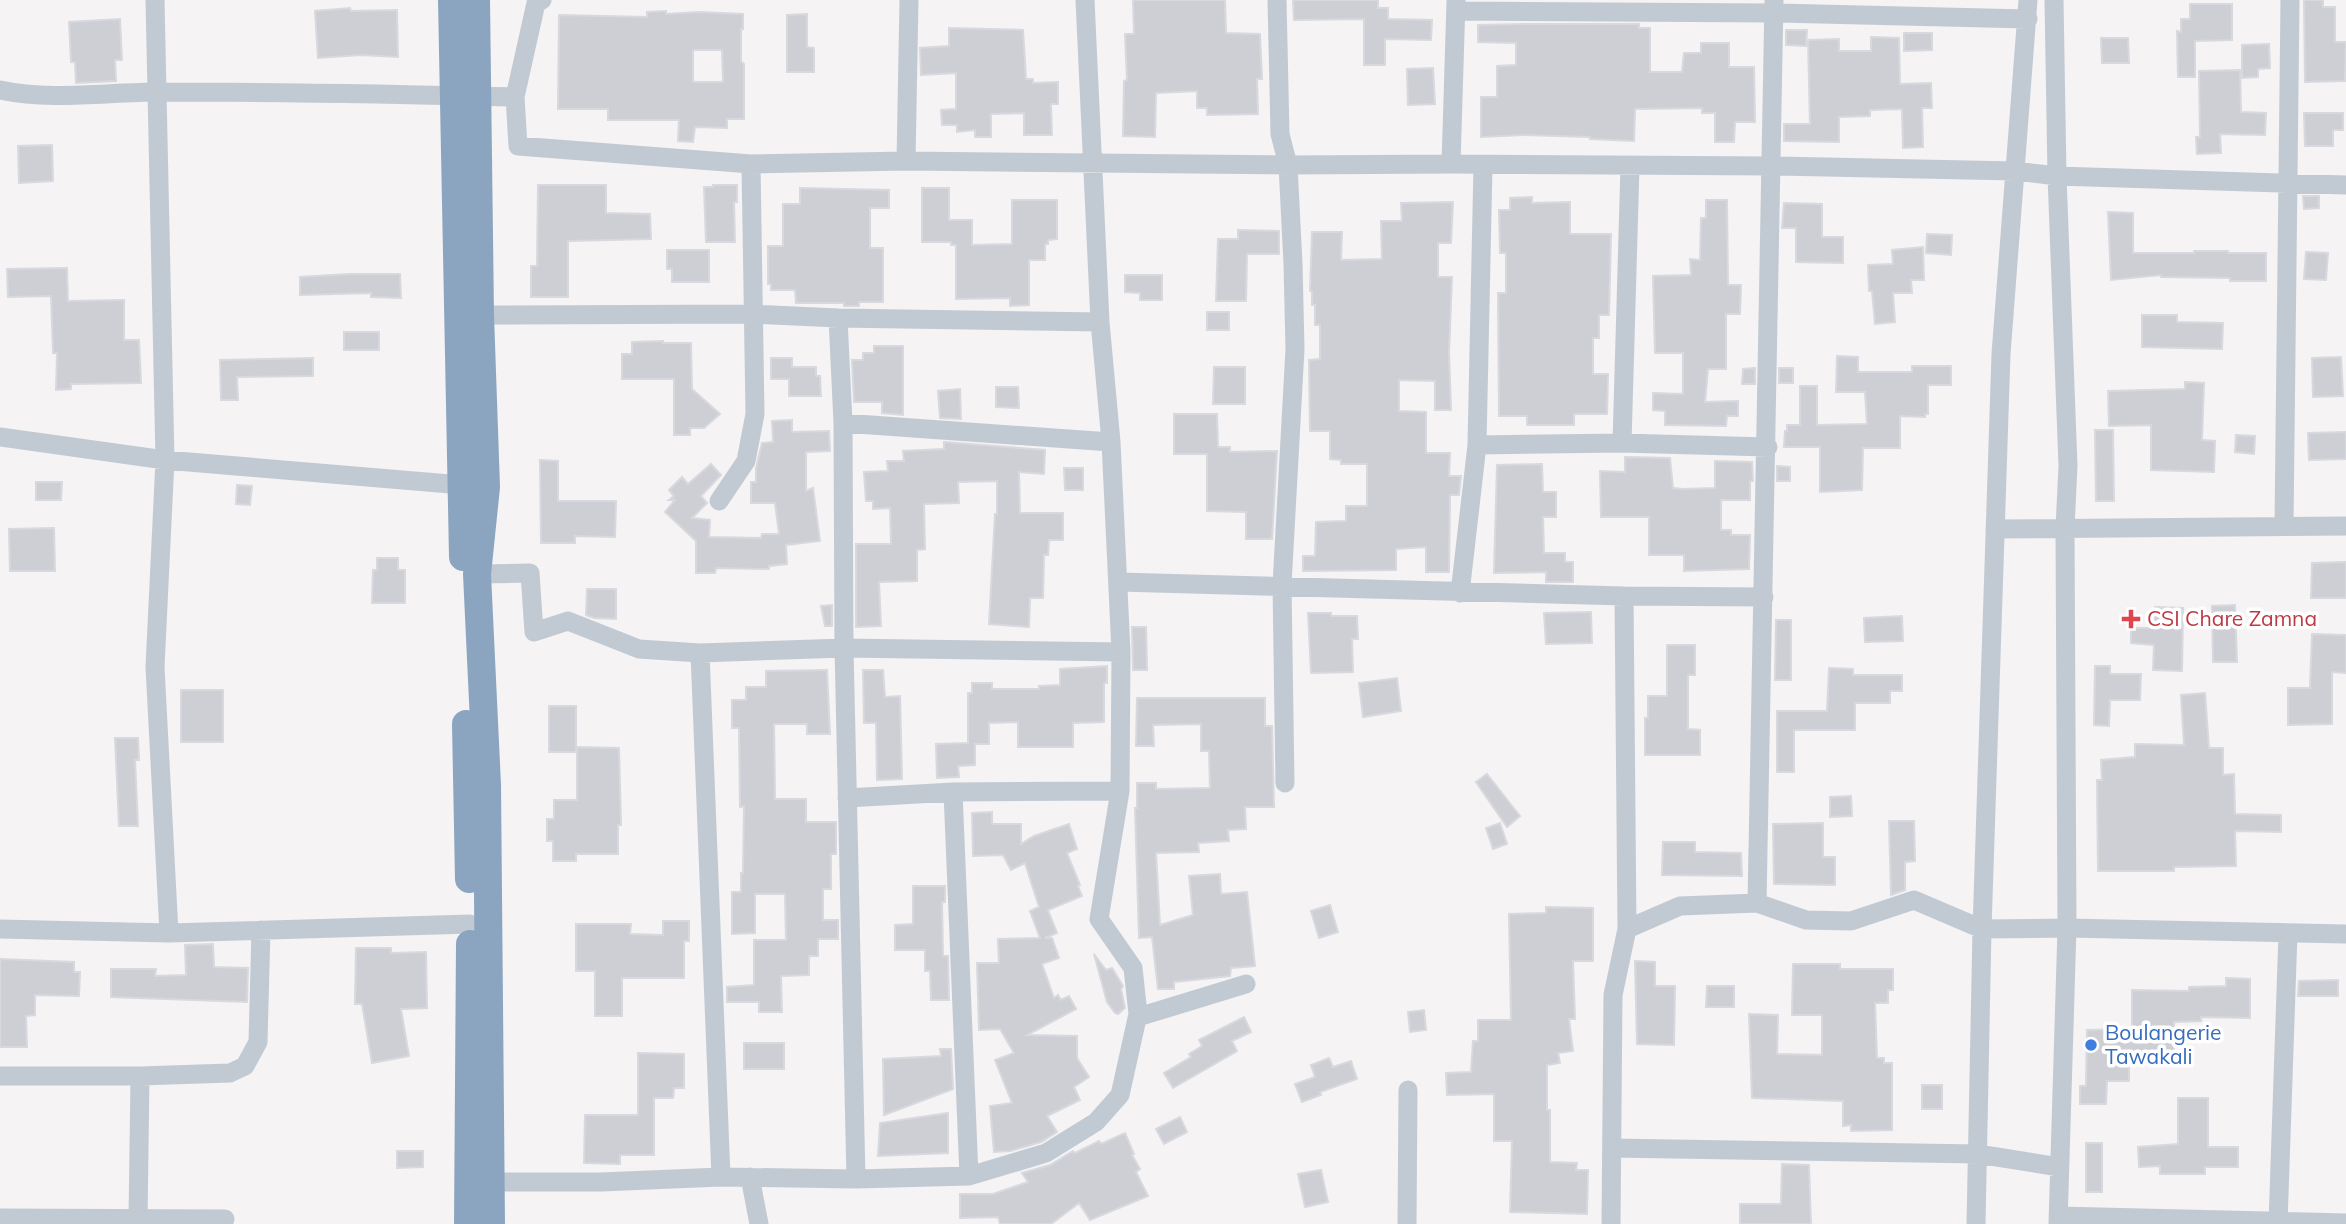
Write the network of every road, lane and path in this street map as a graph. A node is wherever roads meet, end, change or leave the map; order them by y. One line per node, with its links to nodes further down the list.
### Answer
1 (155, 0): 14 (street)
2 (452, 0): 15 (highway)
3 (476, 0): 15 (highway)
4 (542, 0): 16 (street)
5 (909, 0): 17 (street)
6 (1085, 0): 19 (street)
7 (1277, 0): 22 (street)
8 (2054, 0): 26 (street)
9 (2290, 0): 27 (street)
10 (1456, 6): 11 (street); 20 (street)
11 (1774, 7): 12 (street); 24 (street)
12 (2028, 9): 25 (street)
13 (0, 90): 14 (street)
14 (157, 92): 15 (street); 39 (street)
15 (466, 96): 16 (street); 30 (highway); 40 (highway)
16 (515, 97): 18 (street)
17 (906, 161): 18 (street); 19 (street)
18 (751, 164): 29 (street)
19 (1093, 164): 22 (street); 32 (street)
20 (1451, 164): 21 (street); 22 (street)
21 (1483, 165): 23 (street); 37 (street)
22 (1287, 166): 48 (street)
23 (1630, 166): 24 (street); 36 (street)
24 (1773, 166): 25 (street); 38 (street)
25 (2015, 171): 26 (street); 45 (street)
26 (2057, 176): 27 (street); 44 (street)
27 (2287, 184): 28 (street); 42 (street)
28 (2346, 185)
29 (753, 314): 30 (street); 31 (street); 41 (street)
30 (480, 315): 40 (highway)
31 (838, 318): 32 (street); 33 (street)
32 (1100, 322): 35 (street)
33 (843, 424): 35 (street); 52 (street)
34 (0, 437): 39 (street)
35 (1111, 442): 47 (street)
36 (1622, 443): 37 (street); 38 (street)
37 (1477, 445): 49 (street)
38 (1768, 447): 51 (street)
39 (165, 460): 40 (street); 66 (street)
40 (474, 486): 46 (highway); 60 (highway)
41 (719, 501)
42 (2284, 525): 43 (street); 44 (street)
43 (2346, 526)
44 (2065, 528): 45 (street); 61 (street)
45 (1995, 529): 64 (street)
46 (477, 574): 54 (street); 81 (highway)
47 (1119, 582): 48 (street); 53 (street)
48 (1282, 585): 49 (street); 55 (street)
49 (1460, 593): 50 (street)
50 (1624, 596): 51 (street); 63 (street)
51 (1764, 597): 59 (street)
52 (844, 648): 53 (street); 54 (street); 58 (street)
53 (1121, 652): 56 (street)
54 (700, 653): 78 (street)
55 (1285, 783)
56 (1120, 791): 57 (street); 70 (street)
57 (953, 792): 58 (street); 77 (street)
58 (847, 798): 80 (street)
59 (1758, 903): 63 (street); 64 (street)
60 (470, 924): 65 (street); 88 (highway)
61 (2067, 928): 64 (street); 67 (street); 76 (street)
62 (0, 929): 66 (street)
63 (1627, 929): 74 (street)
64 (1982, 929): 75 (street)
65 (261, 930): 66 (street); 72 (street)
66 (169, 933)
67 (2288, 933): 68 (street); 85 (street)
68 (2346, 934)
69 (1246, 984): 70 (street)
70 (1138, 1017): 77 (street)
71 (0, 1076): 72 (street)
72 (140, 1076): 83 (street)
73 (1408, 1090): 91 (street)
74 (1612, 1148): 75 (street); 92 (street)
75 (1978, 1154): 76 (street); 93 (street)
76 (2059, 1167): 84 (street)
77 (969, 1176): 80 (street)
78 (721, 1177): 79 (street); 81 (street)
79 (750, 1177): 80 (street); 90 (street)
80 (856, 1179)
81 (492, 1182): 89 (highway)
82 (0, 1218): 83 (street)
83 (138, 1220): 87 (street)
84 (2058, 1220): 85 (street)
85 (2278, 1223): 86 (street)
86 (2346, 1223)
87 (223, 1224)
88 (468, 1224)
89 (491, 1224)
90 (759, 1224)
91 (1407, 1224)
92 (1611, 1224)
93 (1976, 1224)

